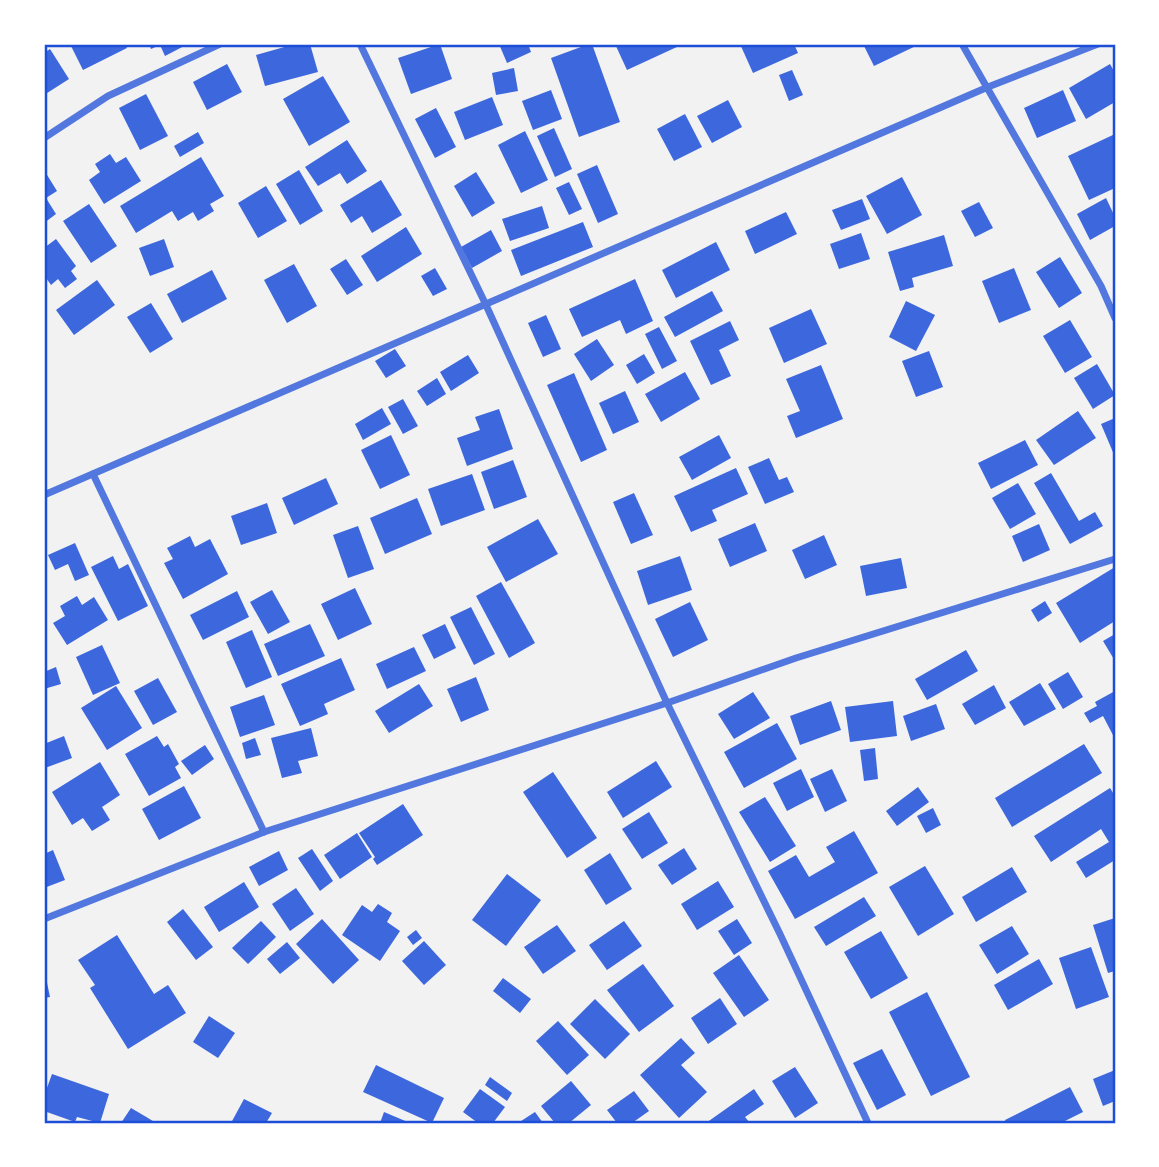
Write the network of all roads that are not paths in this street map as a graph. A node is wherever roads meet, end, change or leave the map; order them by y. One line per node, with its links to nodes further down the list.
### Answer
1 (219, 44): 6 (street)
2 (360, 44): 7 (street)
3 (962, 44): 5 (street)
4 (1098, 44): 5 (street)
5 (988, 87): 7 (street); 8 (street)
6 (44, 138)
7 (486, 305): 9 (street); 12 (street)
8 (1115, 318)
9 (93, 474): 10 (street); 13 (street)
10 (44, 495)
11 (1115, 559): 12 (street)
12 (667, 703): 13 (street); 15 (street)
13 (264, 832): 14 (street)
14 (44, 919)
15 (868, 1123)

